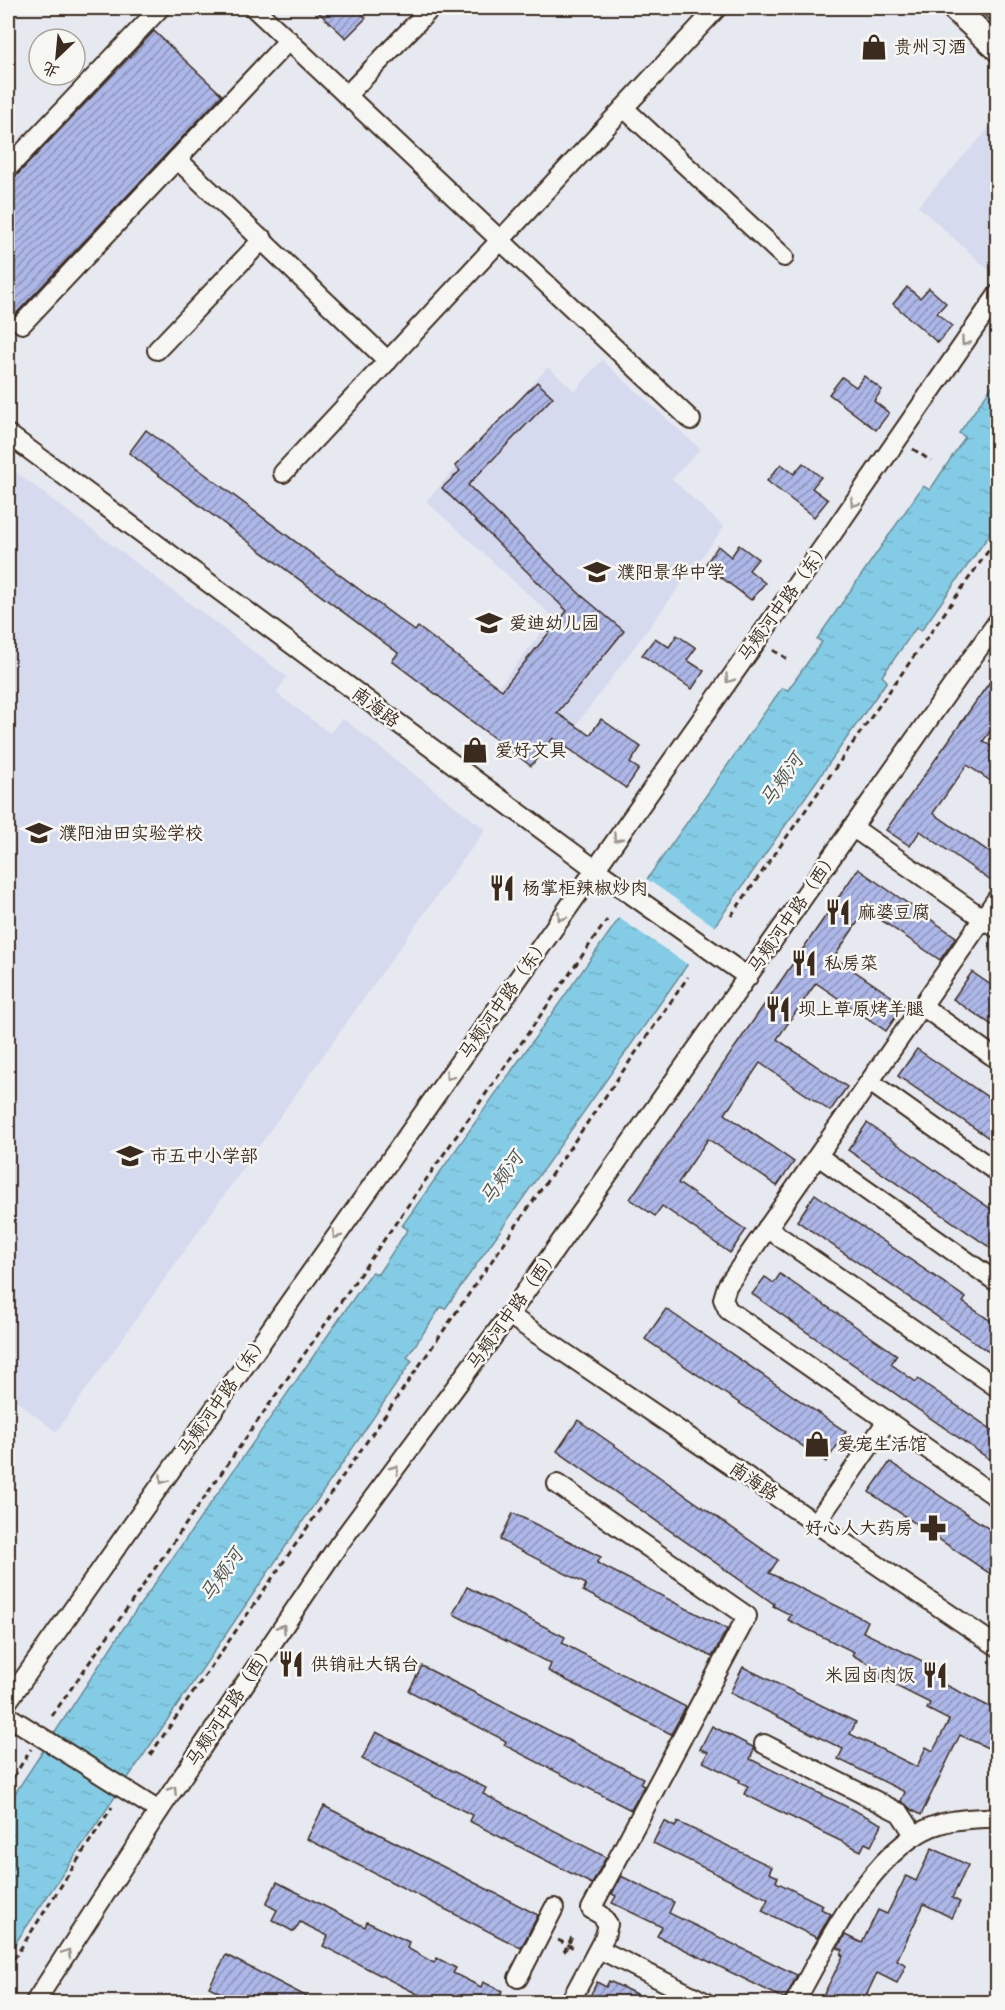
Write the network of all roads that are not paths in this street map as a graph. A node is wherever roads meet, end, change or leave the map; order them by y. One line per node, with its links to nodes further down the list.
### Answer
1 (160, 8): 11 (street)
2 (254, 8): 6 (street)
3 (431, 8): 8 (street)
4 (717, 8): 9 (street)
5 (954, 8): 7 (main road)
6 (289, 40): 8 (street); 10 (street)
7 (998, 49)
8 (347, 95): 13 (street)
9 (624, 108): 13 (street); 14 (street)
10 (177, 159): 12 (street); 16 (street)
11 (8, 168)
12 (262, 239): 17 (street); 18 (street)
13 (501, 240): 18 (street); 19 (street)
14 (784, 258)
15 (998, 294): 24 (street, 马颊河中路（东）, one-way to 24)
16 (22, 324)
17 (157, 350)
18 (388, 361): 21 (street)
19 (692, 420)
20 (8, 434): 24 (street, 南海路)
21 (284, 473)
22 (998, 621): 23 (street, 马颊河中路（西）)
23 (852, 827): 26 (street); 27 (street, 马颊河中路（西）)
24 (595, 869): 27 (street, 南海路); 42 (street, 马颊河中路（东）, one-way to 42)
25 (998, 897): 26 (street)
26 (990, 924): 28 (street)
27 (748, 976): 35 (street, 马颊河中路（西）)
28 (922, 1006): 29 (street); 30 (street)
29 (998, 1060)
30 (870, 1082): 31 (street); 32 (street)
31 (818, 1156): 33 (street); 34 (street)
32 (998, 1173)
33 (767, 1228): 36 (street); 37 (street)
34 (998, 1283)
35 (509, 1315): 40 (street, 南海路); 45 (street, 马颊河中路（西）, one-way to 35)
36 (998, 1388)
37 (887, 1421): 39 (street); 40 (street)
38 (557, 1484): 49 (street)
39 (998, 1498)
40 (816, 1523): 41 (street, 南海路)
41 (998, 1647)
42 (8, 1701)
43 (8, 1716): 45 (street)
44 (764, 1744): 47 (street)
45 (159, 1811): 51 (street, 马颊河中路（西）, one-way to 45)
46 (998, 1817): 47 (street)
47 (915, 1836): 54 (street)
48 (554, 1908): 50 (street)
49 (597, 1953): 52 (street); 53 (street)
50 (518, 1978)
51 (35, 2002)
52 (570, 2002)
53 (705, 2002)
54 (795, 2002)

